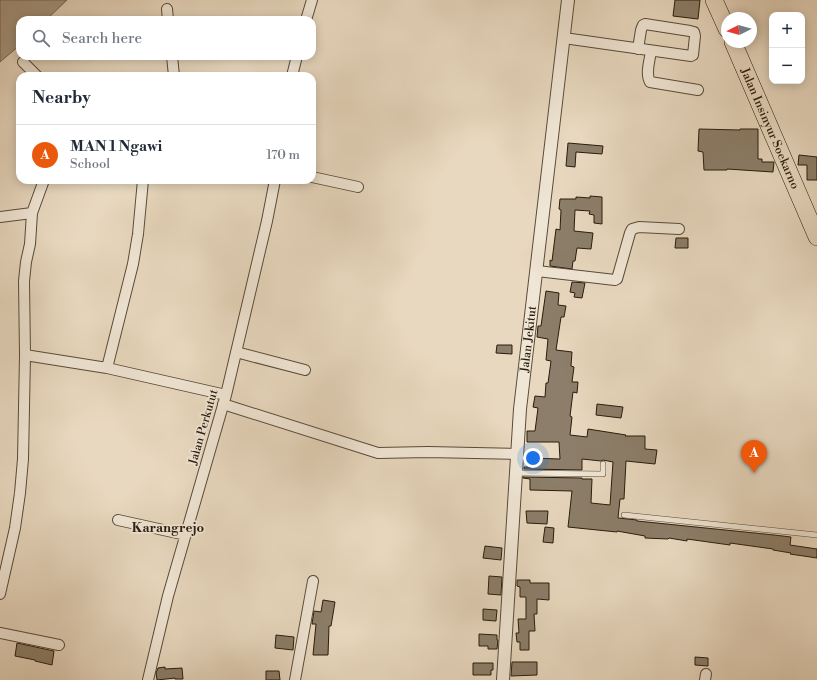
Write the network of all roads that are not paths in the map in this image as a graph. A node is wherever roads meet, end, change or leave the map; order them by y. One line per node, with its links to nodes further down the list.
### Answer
1 (312, 0): 6 (street)
2 (568, 0): 8 (street, Jalan Jekitut)
3 (714, 0): 7 (highway)
4 (167, 9): 5 (street)
5 (168, 16)
6 (307, 16)
7 (721, 16)
8 (564, 38): 10 (street); 28 (street, Jalan Jekitut)
9 (736, 48): 27 (highway, Jalan Insinyur Soekarno)
10 (638, 49): 11 (street); 11 (street)
11 (651, 50): 18 (street)
12 (172, 60): 16 (street)
13 (296, 60): 17 (street)
14 (23, 62): 15 (street)
15 (33, 72)
16 (174, 72)
17 (293, 72)
18 (698, 90)
19 (316, 178): 23 (street)
20 (43, 184): 24 (street)
21 (144, 184): 31 (street)
22 (274, 184): 29 (street, Jalan Perkutut)
23 (358, 186)
24 (32, 213): 25 (street); 30 (street)
25 (0, 217)
26 (679, 229): 28 (street)
27 (817, 237)
28 (537, 271): 34 (street, Jalan Jekitut)
29 (236, 352): 32 (street); 33 (street, Jalan Perkutut)
30 (25, 355): 31 (street); 42 (street)
31 (107, 368): 33 (street)
32 (305, 370)
33 (224, 399): 34 (street); 39 (street, Jalan Perkutut)
34 (517, 454): 36 (street, Jalan Jekitut)
35 (603, 464): 36 (lane)
36 (516, 474): 47 (street, Jalan Jekitut)
37 (624, 515): 40 (lane)
38 (118, 520): 39 (street)
39 (186, 535): 45 (street, Jalan Perkutut)
40 (817, 535)
41 (313, 580): 46 (street)
42 (0, 594)
43 (0, 633): 44 (street)
44 (59, 645)
45 (148, 680)
46 (295, 680)
47 (503, 680)

